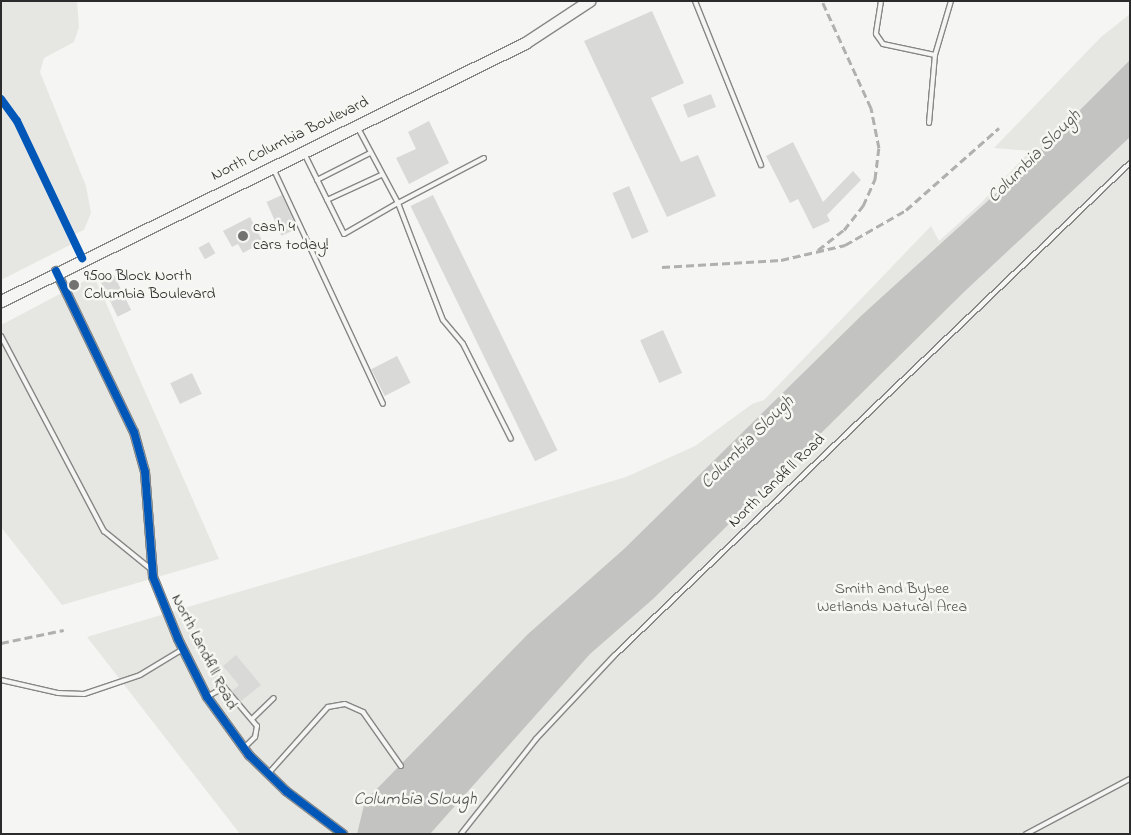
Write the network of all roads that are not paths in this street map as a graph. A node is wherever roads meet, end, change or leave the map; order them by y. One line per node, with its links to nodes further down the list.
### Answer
1 (589, 1): 8 (main road, North Columbia Boulevard)
2 (695, 1): 13 (lane)
3 (881, 1): 5 (lane)
4 (951, 1): 5 (lane)
5 (935, 55): 7 (lane)
6 (1, 99): 19 (lane)
7 (929, 123)
8 (356, 125): 9 (main road, North Columbia Boulevard); 10 (lane)
9 (303, 151): 14 (main road, North Columbia Boulevard); 16 (lane)
10 (370, 153): 15 (lane); 16 (lane)
11 (484, 158): 18 (lane)
12 (1130, 163): 36 (lane, North Landfill Road)
13 (761, 165)
14 (272, 166): 19 (main road, North Columbia Boulevard); 23 (lane)
15 (381, 175): 17 (lane); 18 (lane)
16 (317, 180): 17 (lane)
17 (327, 200): 18 (lane)
18 (398, 203): 24 (lane)
19 (82, 258): 20 (main road, North Columbia Boulevard)
20 (56, 271): 21 (main road, North Columbia Boulevard); 25 (street, North Landfill Road)
21 (1, 301)
22 (1, 336): 25 (lane)
23 (383, 404)
24 (511, 439)
25 (153, 571): 26 (street, North Landfill Road)
26 (183, 649): 27 (lane); 28 (street, North Landfill Road)
27 (1, 680)
28 (207, 697): 30 (lane); 31 (street, North Landfill Road)
29 (274, 698): 30 (lane)
30 (252, 720): 31 (lane)
31 (244, 748): 33 (street, North Landfill Road)
32 (401, 766): 33 (lane)
33 (267, 774): 35 (street, North Landfill Road)
34 (1130, 779): 37 (lane)
35 (343, 834)
36 (461, 834)
37 (1026, 834)

